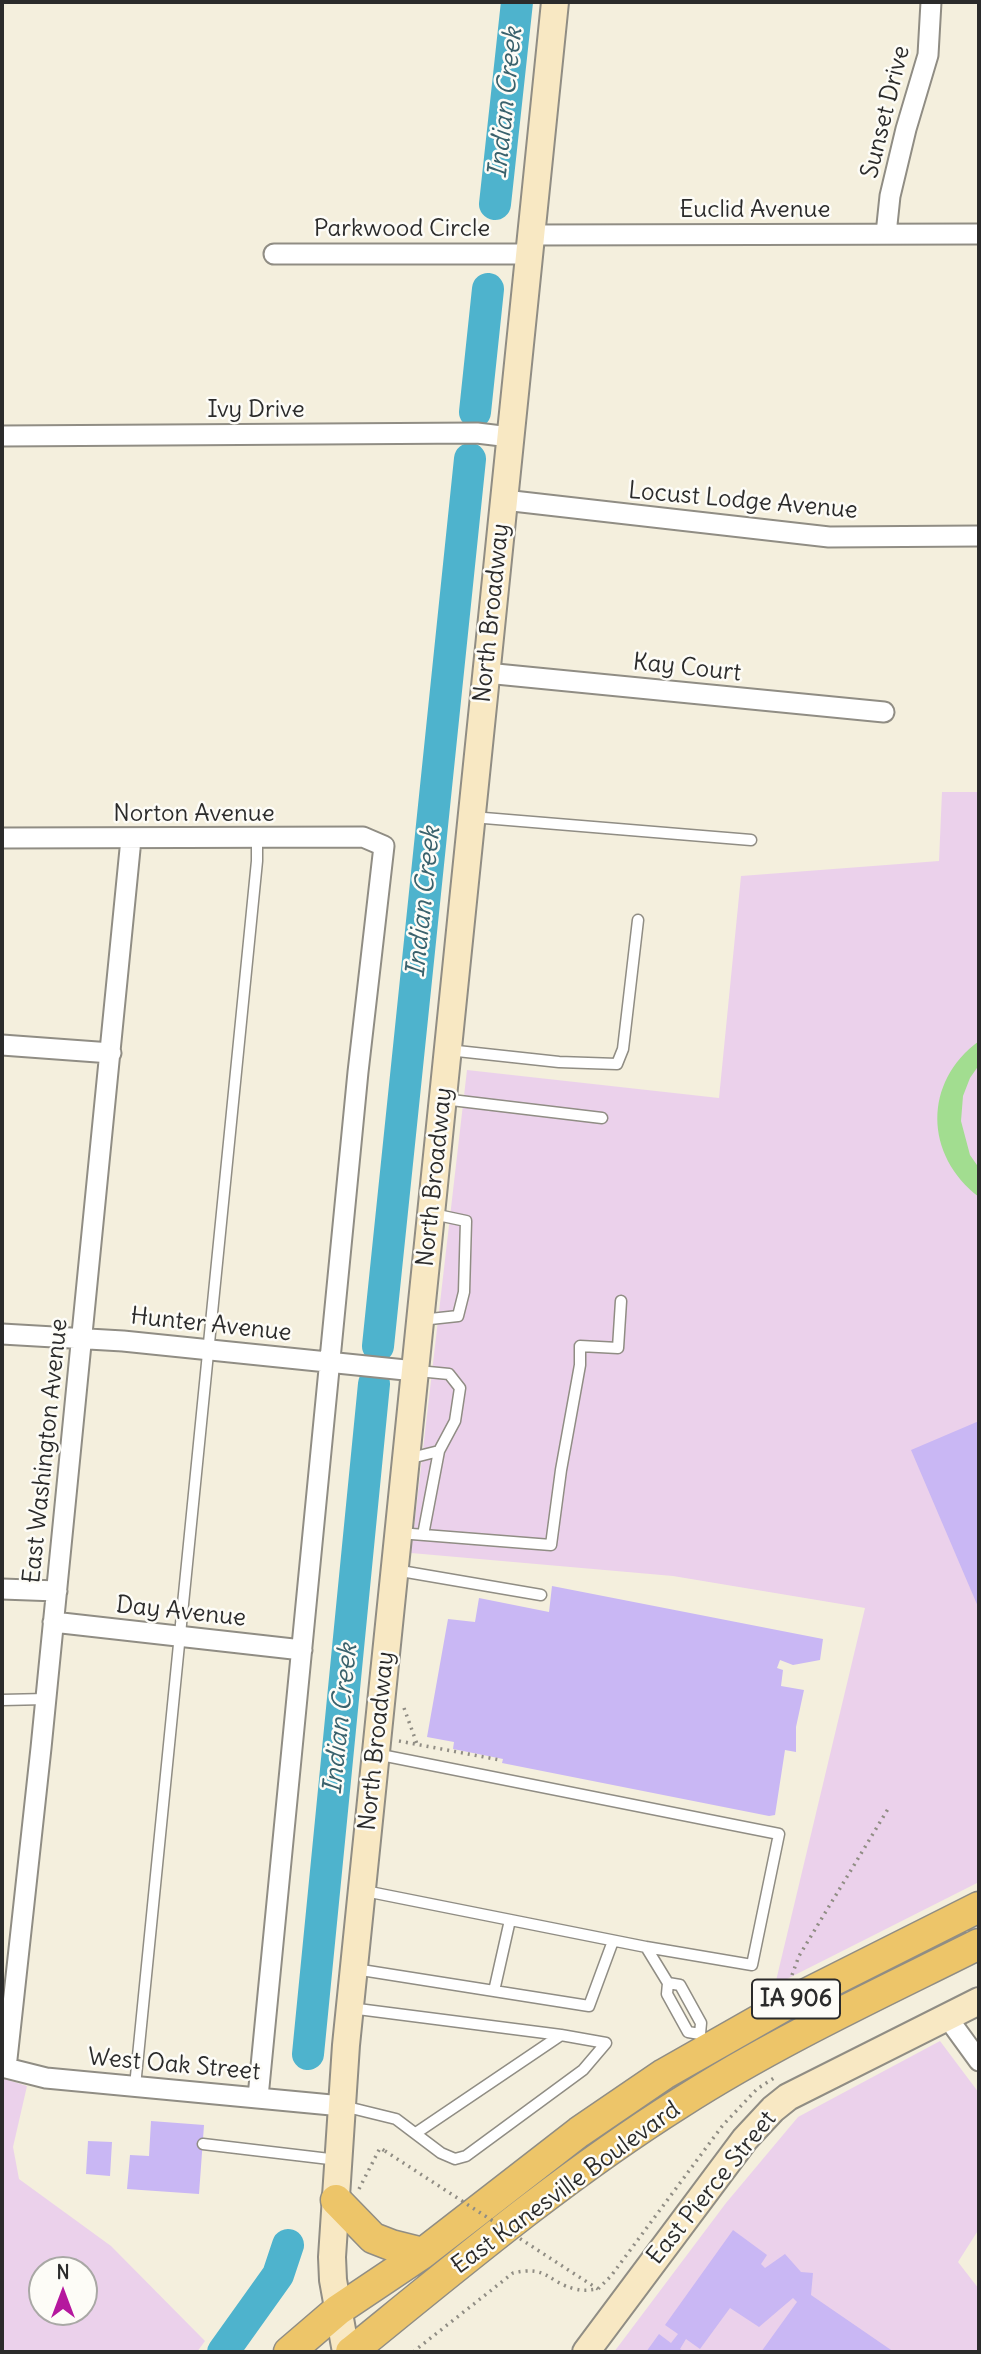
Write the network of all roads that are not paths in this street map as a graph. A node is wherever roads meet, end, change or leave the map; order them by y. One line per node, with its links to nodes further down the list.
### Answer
1 (555, 2): 5 (main road, North Broadway)
2 (931, 2): 3 (street, Sunset Drive)
3 (886, 234): 4 (street, Euclid Avenue); 5 (street, Euclid Avenue)
4 (979, 234)
5 (530, 245): 6 (street, Parkwood Circle); 8 (main road, North Broadway)
6 (274, 254)
7 (2, 436): 8 (street, Ivy Drive)
8 (510, 437): 9 (main road, North Broadway)
9 (504, 500): 10 (street, Locust Lodge Avenue); 11 (main road, North Broadway)
10 (979, 536)
11 (486, 673): 12 (street, Kay Court); 13 (main road, North Broadway)
12 (884, 712)
13 (471, 817): 17 (lane); 20 (main road, North Broadway)
14 (2, 838): 16 (street, Norton Avenue)
15 (257, 838): 16 (street, Norton Avenue); 29 (lane); 30 (street, Norton Avenue)
16 (131, 839): 21 (street, East Washington Avenue)
17 (751, 840)
18 (638, 920): 20 (lane)
19 (2, 1045): 21 (street)
20 (448, 1050): 22 (main road, North Broadway)
21 (111, 1053): 28 (street, East Washington Avenue)
22 (443, 1099): 23 (lane); 24 (main road, North Broadway)
23 (602, 1118)
24 (431, 1213): 26 (main road, North Broadway); 26 (lane)
25 (621, 1301): 34 (lane)
26 (420, 1320): 31 (main road, North Broadway)
27 (2, 1334): 28 (street, Hunter Avenue)
28 (82, 1338): 29 (street, Hunter Avenue); 37 (street, East Washington Avenue)
29 (208, 1349): 30 (street, Hunter Avenue); 40 (lane)
30 (329, 1362): 31 (street, Hunter Avenue); 41 (street)
31 (415, 1371): 32 (lane); 33 (main road, North Broadway)
32 (439, 1451): 33 (lane); 34 (lane)
33 (406, 1459): 34 (main road, North Broadway)
34 (411, 1534): 35 (main road, North Broadway)
35 (395, 1570): 38 (lane); 44 (main road, North Broadway)
36 (2, 1589): 37 (street)
37 (57, 1591): 39 (street, East Washington Avenue)
38 (541, 1595)
39 (54, 1622): 40 (street, Day Avenue); 42 (street, East Washington Avenue)
40 (179, 1636): 41 (street, Day Avenue); 61 (lane)
41 (302, 1650): 62 (street)
42 (46, 1699): 43 (lane); 60 (street, East Washington Avenue)
43 (2, 1700)
44 (386, 1747): 45 (main road, North Broadway); 50 (lane)
45 (362, 1891): 47 (lane); 51 (main road, North Broadway)
46 (979, 1907): 58 (main road, East Kanesville Boulevard / IA 906)
47 (510, 1920): 48 (lane); 53 (lane)
48 (613, 1941): 50 (lane); 53 (lane)
49 (979, 1944): 71 (main road, East Kanesville Boulevard / IA 906)
50 (646, 1947): 52 (lane)
51 (354, 1969): 53 (lane); 55 (main road, North Broadway)
52 (668, 1983): 58 (lane); 58 (lane)
53 (494, 1992)
54 (979, 2001): 56 (main road, East Pierce Street)
55 (350, 2008): 57 (lane); 63 (main road, North Broadway)
56 (947, 2017): 59 (street); 72 (main road, East Pierce Street)
57 (561, 2035): 64 (lane); 64 (lane)
58 (704, 2041): 68 (main road, East Kanesville Boulevard / IA 906)
59 (979, 2061)
60 (4, 2068): 61 (street, West Oak Street)
61 (135, 2086): 62 (street, West Oak Street)
62 (258, 2097): 63 (street, West Oak Street)
63 (342, 2106): 64 (lane); 66 (main road, North Broadway)
64 (416, 2133)
65 (203, 2144): 66 (lane)
66 (338, 2160): 67 (main road, North Broadway)
67 (347, 2195): 68 (main road); 69 (main road, North Broadway)
68 (423, 2253): 69 (main road, IA 906)
69 (338, 2310): 70 (main road, IA 906); 71 (main road, North Broadway)
70 (289, 2352)
71 (348, 2352)
72 (586, 2352)

